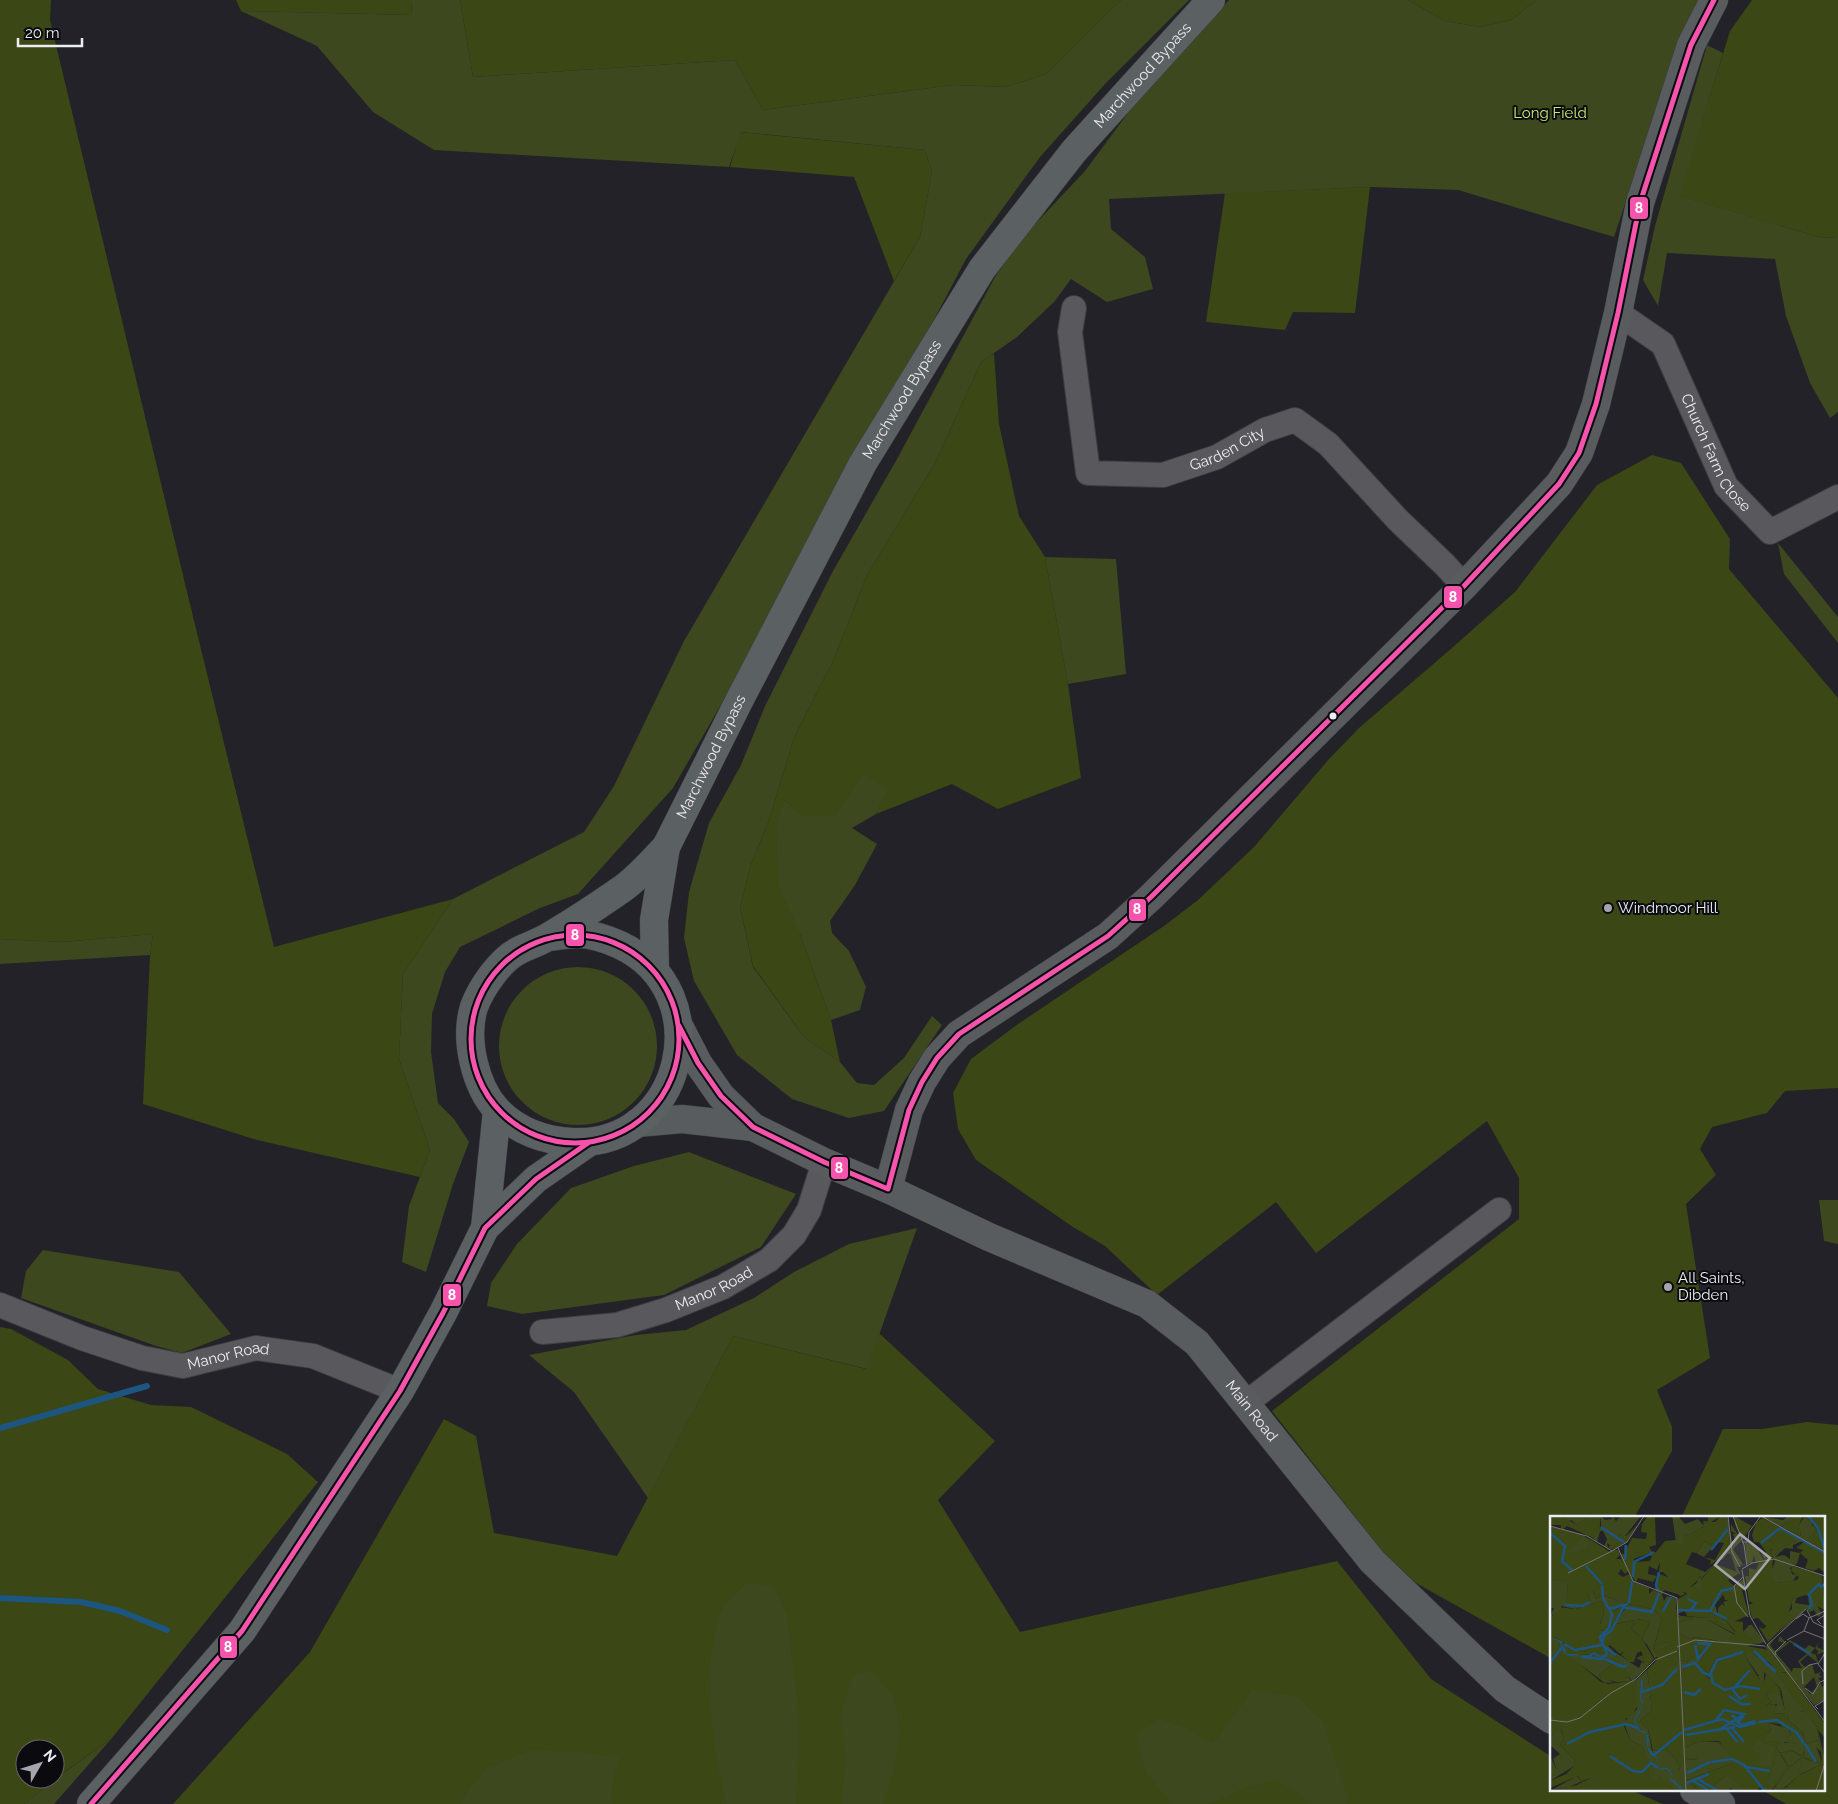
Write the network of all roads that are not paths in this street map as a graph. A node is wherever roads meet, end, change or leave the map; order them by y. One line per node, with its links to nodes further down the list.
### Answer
1 (1211, 0): 7 (main road, Marchwood Bypass)
2 (1714, 0): 4 (street)
3 (1074, 308): 6 (street, Garden City)
4 (1618, 313): 5 (street, Church Farm Close); 6 (street)
5 (1838, 497)
6 (1464, 586): 16 (street)
7 (666, 847): 8 (main road, Marchwood Bypass); 9 (main road, Marchwood Bypass)
8 (549, 937): 9 (main road); 11 (main road)
9 (654, 970): 10 (main road)
10 (679, 1026): 12 (main road); 13 (street, Main Road)
11 (497, 1110): 14 (main road); 18 (main road)
12 (637, 1123): 13 (street, Main Road); 14 (main road)
13 (753, 1127): 15 (street, Main Road)
14 (588, 1143): 18 (main road)
15 (824, 1162): 16 (street, Main Road); 20 (street, Manor Road)
16 (888, 1189): 22 (street, Main Road)
17 (1499, 1210): 22 (street)
18 (485, 1228): 21 (main road)
19 (0, 1305): 21 (street, Manor Road)
20 (542, 1332)
21 (400, 1390): 25 (main road)
22 (1246, 1403): 23 (street, Main Road)
23 (1550, 1719)
24 (1698, 1792): 26 (street)
25 (91, 1804)
26 (1722, 1804)

